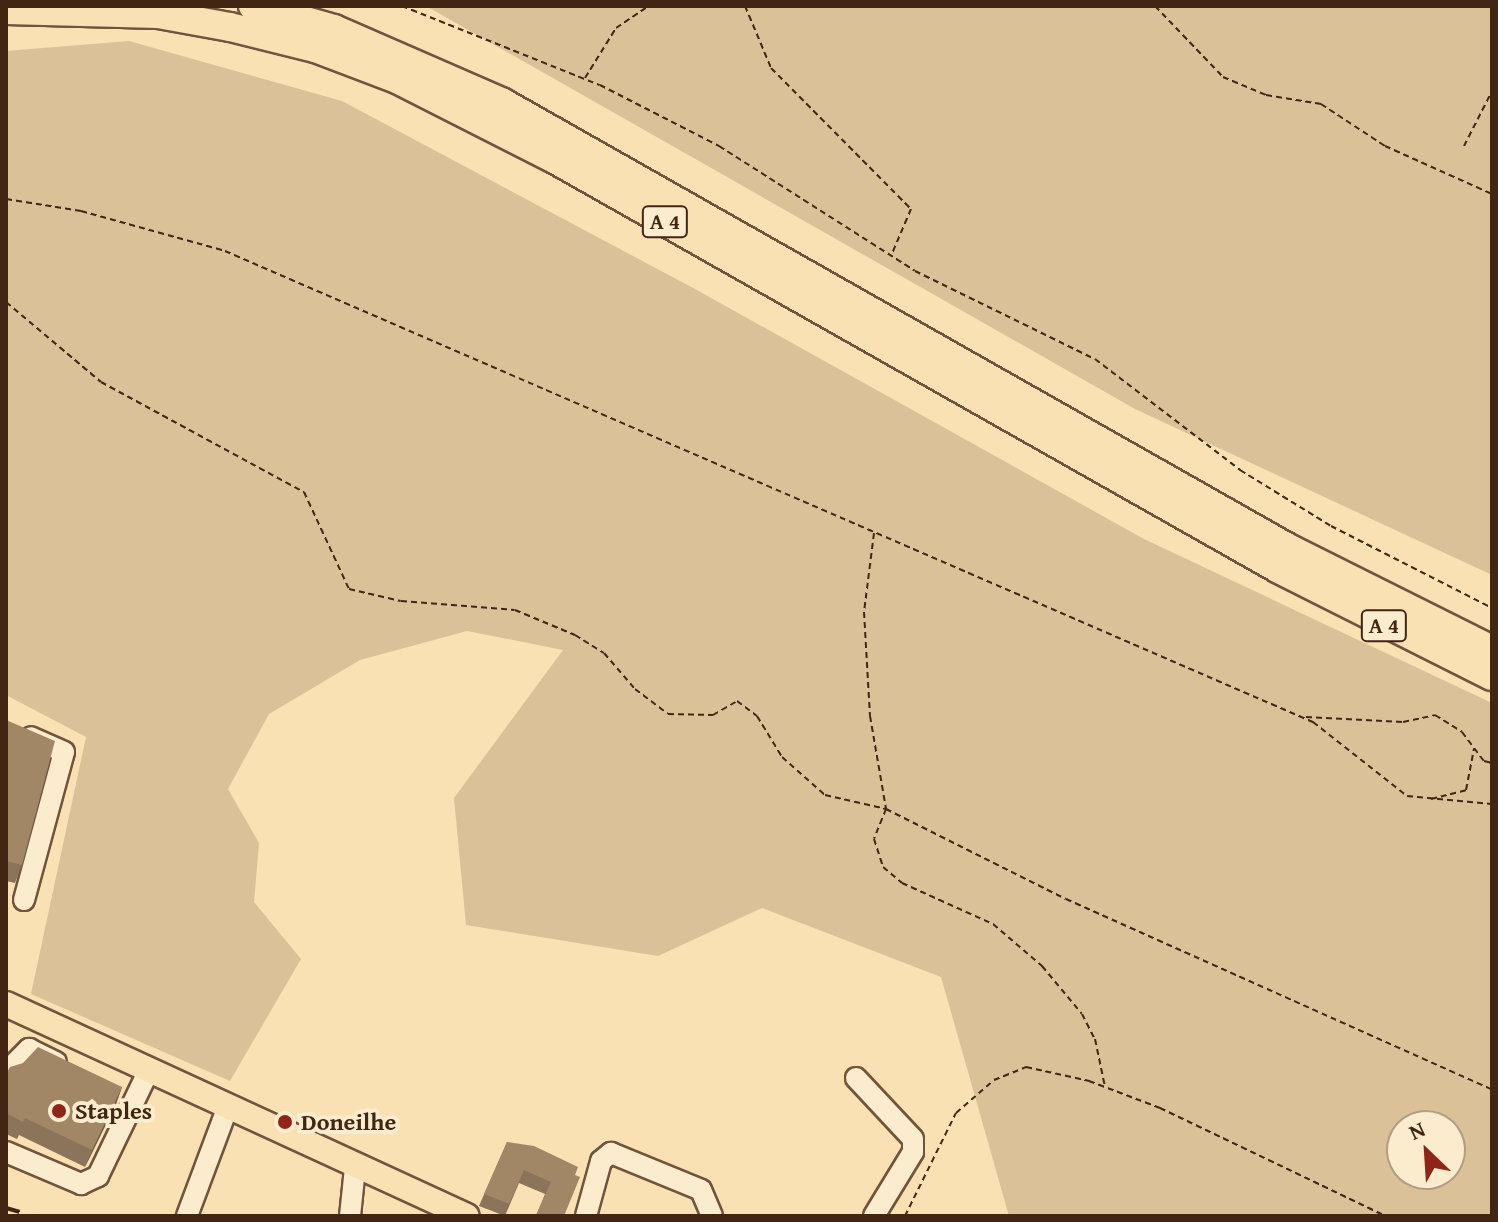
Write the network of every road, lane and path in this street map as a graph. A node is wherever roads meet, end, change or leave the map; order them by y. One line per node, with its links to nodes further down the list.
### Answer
1 (253, 6): 16 (highway, A 4)
2 (402, 6): 7 (path)
3 (649, 6): 7 (path)
4 (745, 6): 12 (path)
5 (1155, 6): 10 (path)
6 (6, 10): 17 (highway, A 4)
7 (585, 78): 12 (path)
8 (1492, 91): 9 (path)
9 (1464, 146)
10 (1492, 194)
11 (6, 199): 14 (path)
12 (891, 256): 15 (path)
13 (6, 302): 24 (path)
14 (874, 532): 18 (path); 24 (path)
15 (1492, 608)
16 (1492, 650)
17 (1492, 676)
18 (1302, 717): 20 (path); 22 (path)
19 (9, 727): 25 (street)
20 (1474, 749): 21 (path); 22 (path)
21 (1492, 763)
22 (1426, 800): 23 (path)
23 (1492, 804)
24 (886, 809): 33 (path); 34 (path)
25 (24, 900)
26 (6, 1004): 27 (main road)
27 (34, 1017): 28 (street); 29 (main road)
28 (6, 1070): 30 (street)
29 (149, 1070): 35 (street); 36 (main road)
30 (82, 1074)
31 (856, 1078): 44 (street)
32 (109, 1087): 35 (street)
33 (1105, 1087): 45 (path); 46 (path)
34 (1492, 1090)
35 (135, 1099): 37 (street)
36 (227, 1109): 38 (main road); 39 (street)
37 (6, 1152)
38 (355, 1168): 40 (street); 41 (main road)
39 (187, 1216)
40 (350, 1216)
41 (467, 1216)
42 (586, 1216): 43 (street)
43 (712, 1216)
44 (874, 1216)
45 (905, 1216)
46 (1385, 1216)

